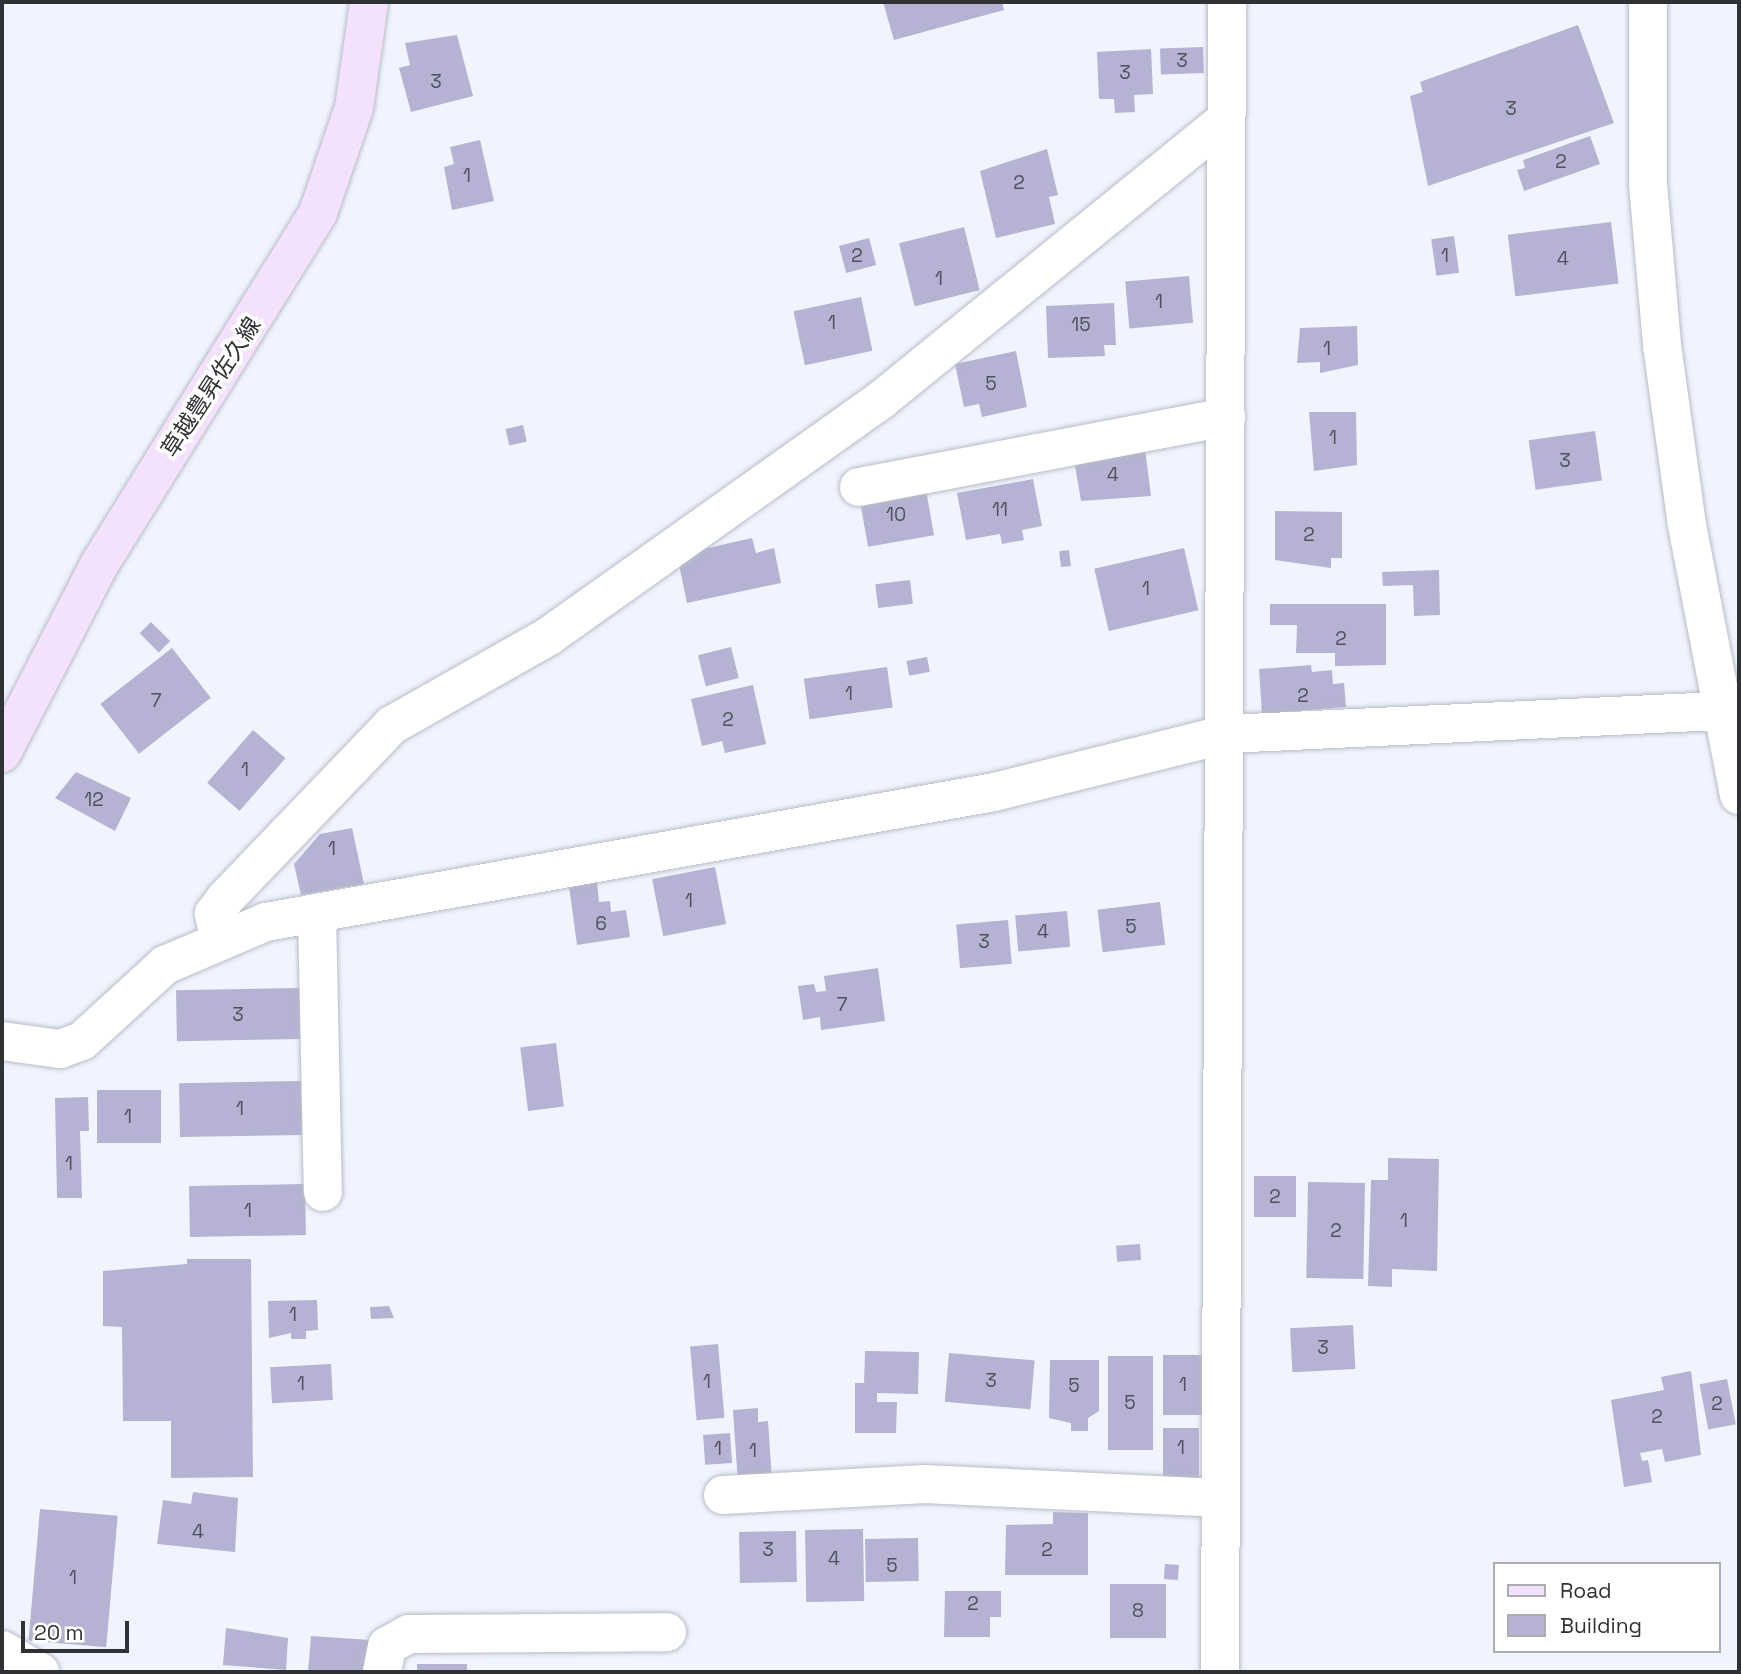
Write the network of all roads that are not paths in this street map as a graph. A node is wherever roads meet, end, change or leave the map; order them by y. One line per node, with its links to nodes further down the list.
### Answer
1 (369, 2): 9 (main road, 草越豊昇佐久線)
2 (1227, 2): 4 (street)
3 (1648, 2): 7 (street)
4 (1226, 120): 5 (street); 12 (street)
5 (1226, 417): 6 (street); 8 (street)
6 (859, 487)
7 (1731, 711): 8 (street); 10 (street)
8 (1227, 734): 11 (street); 16 (street)
9 (2, 753)
10 (1739, 794)
11 (317, 914): 12 (street); 14 (street)
12 (219, 938): 13 (street)
13 (2, 1041)
14 (323, 1192)
15 (723, 1495): 16 (street)
16 (1219, 1498): 21 (street)
17 (667, 1632): 20 (street)
18 (2, 1650): 19 (street)
19 (40, 1672)
20 (382, 1672)
21 (1220, 1672)

